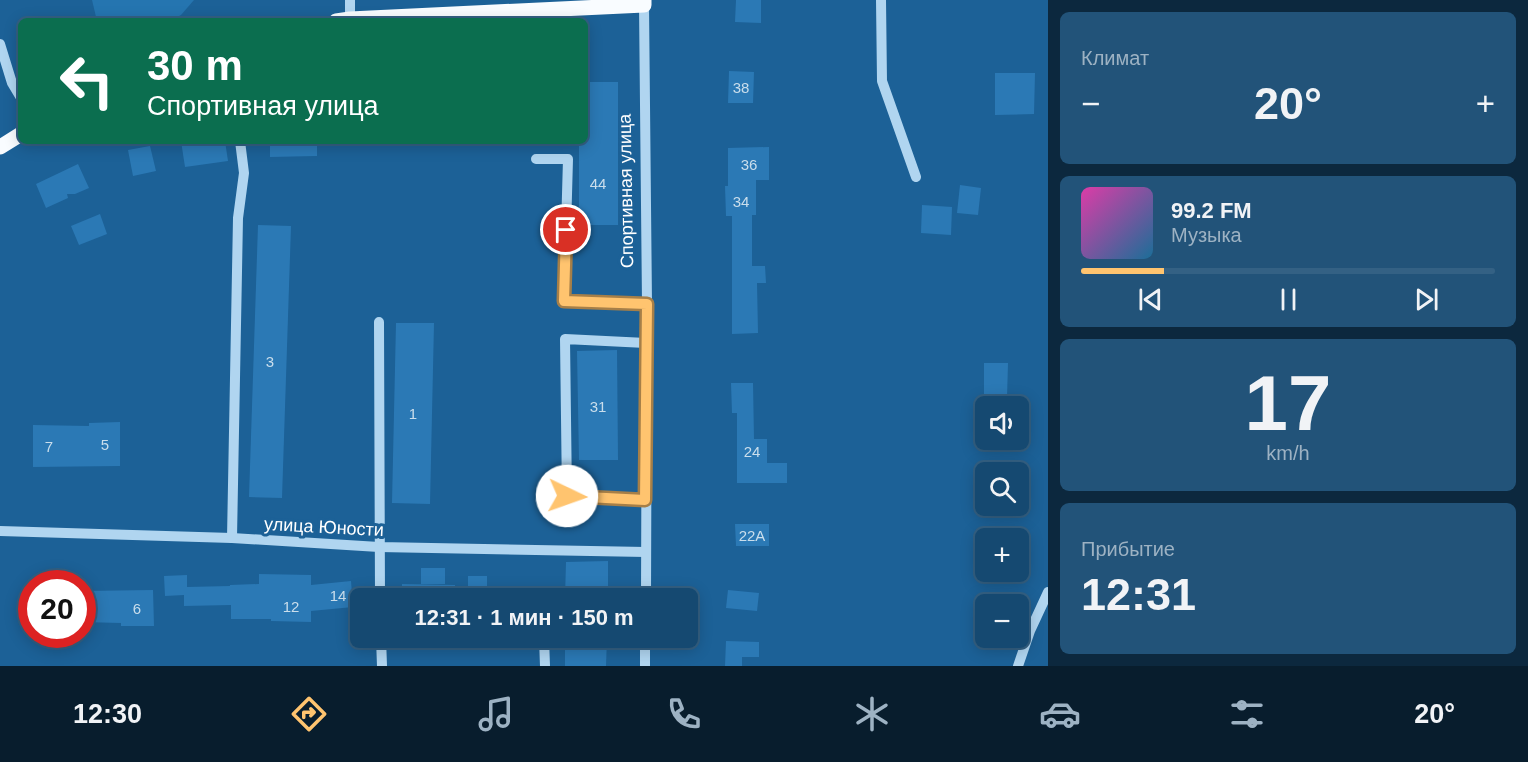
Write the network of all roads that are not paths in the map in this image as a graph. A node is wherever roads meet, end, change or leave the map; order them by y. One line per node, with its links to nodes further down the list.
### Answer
1 (350, 0): 4 (street)
2 (881, 0): 12 (street)
3 (644, 3): 5 (main road); 13 (street, Спортивная улица)
4 (344, 18)
5 (378, 18)
6 (0, 44): 7 (street)
7 (18, 93)
8 (18, 136): 10 (main road)
9 (240, 144): 18 (street)
10 (0, 147)
11 (536, 159): 13 (street)
12 (916, 177)
13 (647, 304): 15 (street, Спортивная улица)
14 (379, 322): 19 (street)
15 (646, 343): 16 (street, Спортивная улица); 16 (street)
16 (645, 500): 20 (street, Спортивная улица)
17 (0, 531): 18 (street, улица Юности)
18 (232, 538): 19 (street, улица Юности)
19 (379, 547): 20 (street, улица Юности); 21 (street)
20 (646, 552): 22 (street, Спортивная улица)
21 (380, 588)
22 (646, 588)
23 (1048, 591): 30 (street)
24 (381, 648): 27 (street)
25 (544, 648): 28 (street)
26 (645, 648): 29 (street)
27 (382, 666)
28 (545, 666)
29 (645, 666)
30 (1018, 666)

